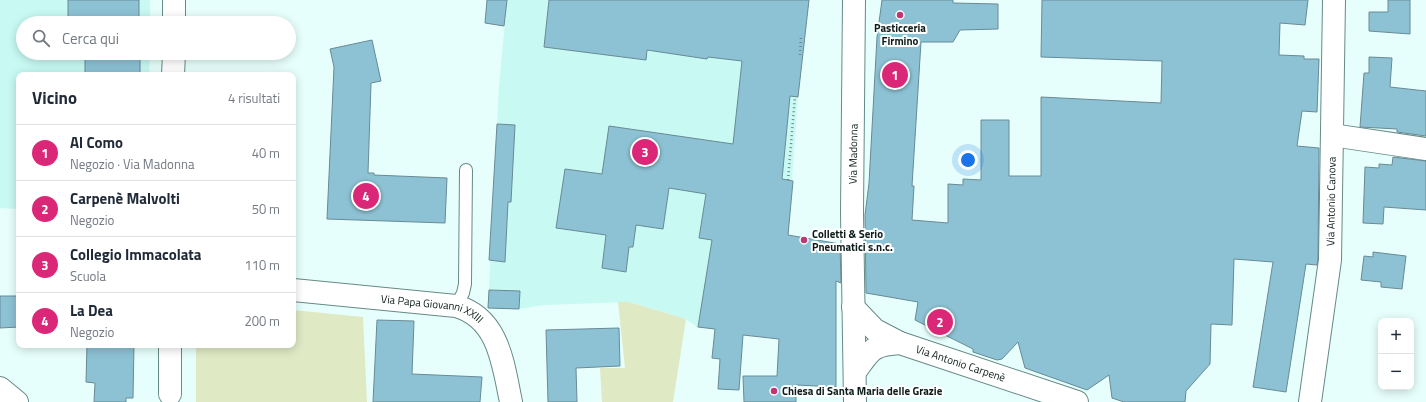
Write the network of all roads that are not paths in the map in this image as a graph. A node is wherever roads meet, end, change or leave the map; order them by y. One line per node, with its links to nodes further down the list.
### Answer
1 (174, 0): 4 (street)
2 (854, 0): 12 (street, Via Madonna)
3 (1334, 0): 7 (street, Via Antonio Canova)
4 (174, 16)
5 (174, 60): 6 (street)
6 (173, 72)
7 (1332, 135): 8 (street); 20 (street, Via Antonio Canova)
8 (1426, 149)
9 (466, 170): 11 (lane)
10 (296, 290): 11 (street, Via Papa Giovanni XXIII)
11 (456, 306): 17 (street, Via Papa Giovanni XXIII)
12 (853, 307): 13 (street, Via Antonio Carpenè); 15 (street, Via Madonna)
13 (900, 344): 15 (street); 19 (street, Via Antonio Carpenè)
14 (170, 348): 16 (street)
15 (855, 372): 18 (street, Via Madonna)
16 (170, 399)
17 (510, 402)
18 (855, 402)
19 (1077, 402)
20 (1310, 402)

